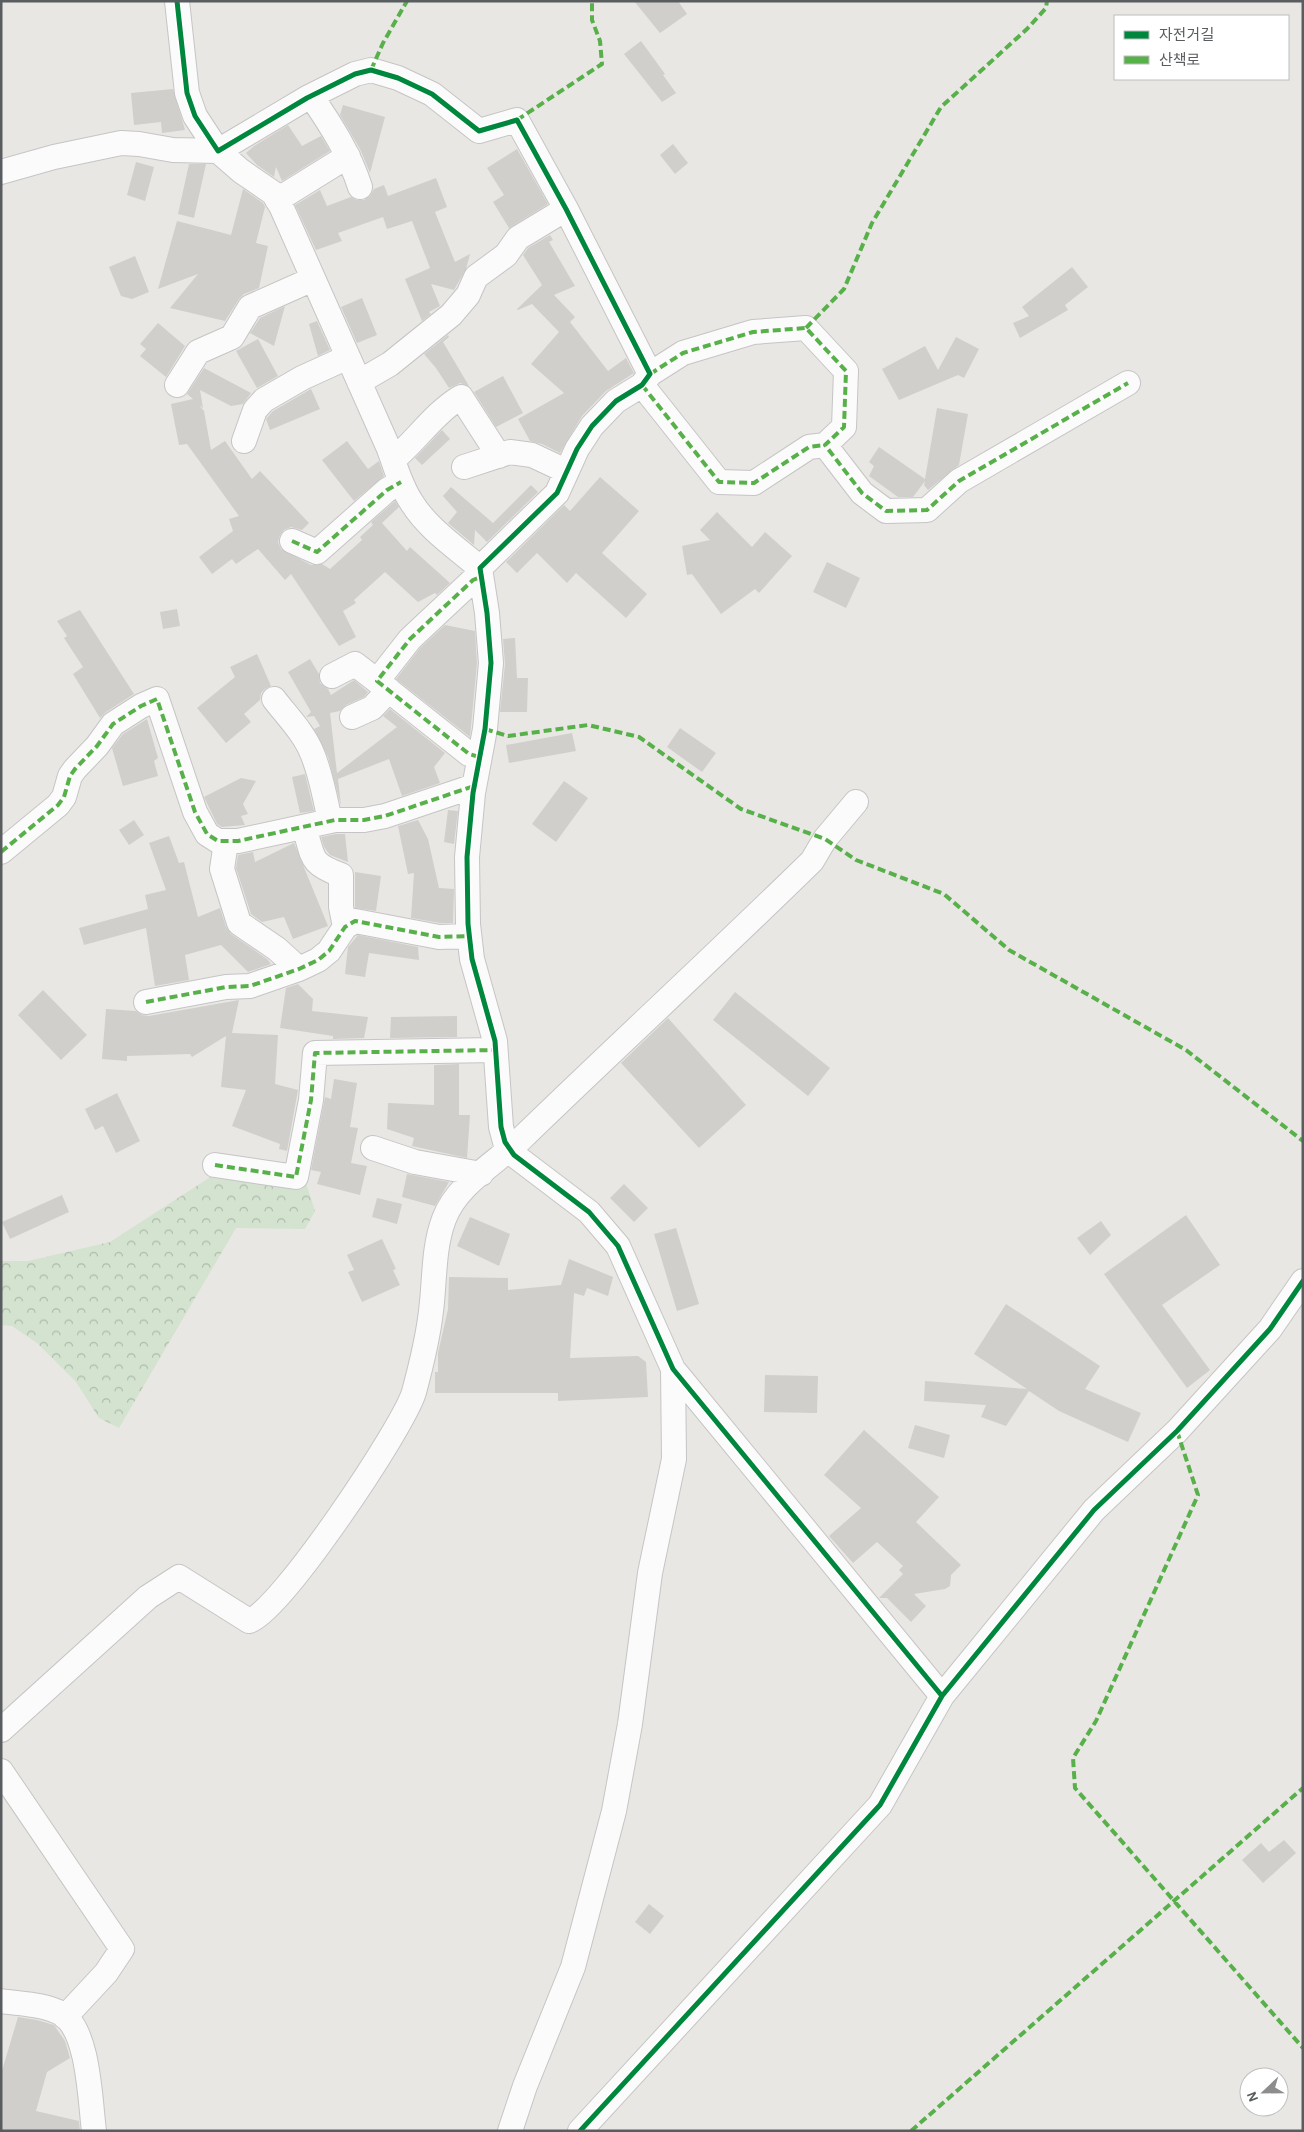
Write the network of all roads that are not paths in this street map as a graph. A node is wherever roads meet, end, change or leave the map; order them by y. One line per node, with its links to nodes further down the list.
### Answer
1 (177, 1): 3 (street)
2 (312, 96): 3 (street); 4 (street); 8 (street)
3 (218, 151): 5 (street); 7 (street)
4 (348, 156): 6 (street); 7 (street)
5 (1, 172)
6 (360, 187)
7 (277, 200): 9 (street)
8 (566, 209): 11 (street); 12 (street)
9 (314, 280): 10 (street); 14 (street)
10 (348, 357): 12 (street); 15 (street)
11 (646, 380): 16 (street); 16 (street); 20 (street)
12 (359, 382): 19 (street)
13 (1128, 383): 16 (street)
14 (176, 385)
15 (244, 442)
16 (825, 445)
17 (499, 456): 18 (street); 19 (street); 20 (street)
18 (464, 467)
19 (397, 471): 21 (street); 22 (street)
20 (566, 471): 22 (street)
21 (292, 541)
22 (480, 573): 24 (street); 27 (street)
23 (332, 676): 24 (street)
24 (383, 686): 26 (street); 27 (street)
25 (274, 699): 30 (street)
26 (352, 717)
27 (480, 757): 28 (street)
28 (474, 786): 30 (street); 35 (street)
29 (856, 802): 40 (street)
30 (330, 821): 31 (street)
31 (304, 827): 32 (street); 34 (street)
32 (226, 842): 33 (street); 36 (street)
33 (1, 852)
34 (345, 927): 35 (street); 36 (street)
35 (469, 936): 38 (street)
36 (299, 968): 37 (street)
37 (146, 1002)
38 (495, 1050): 40 (street); 41 (street)
39 (373, 1148): 42 (street)
40 (511, 1149): 42 (street); 44 (street)
41 (215, 1165)
42 (481, 1174): 46 (street)
43 (1303, 1281): 45 (street)
44 (673, 1369): 45 (street); 51 (street)
45 (942, 1696): 52 (street)
46 (1, 1730)
47 (1, 1771): 49 (street)
48 (1, 2001): 49 (street)
49 (65, 2017): 50 (street)
50 (94, 2131)
51 (510, 2131)
52 (580, 2131)

